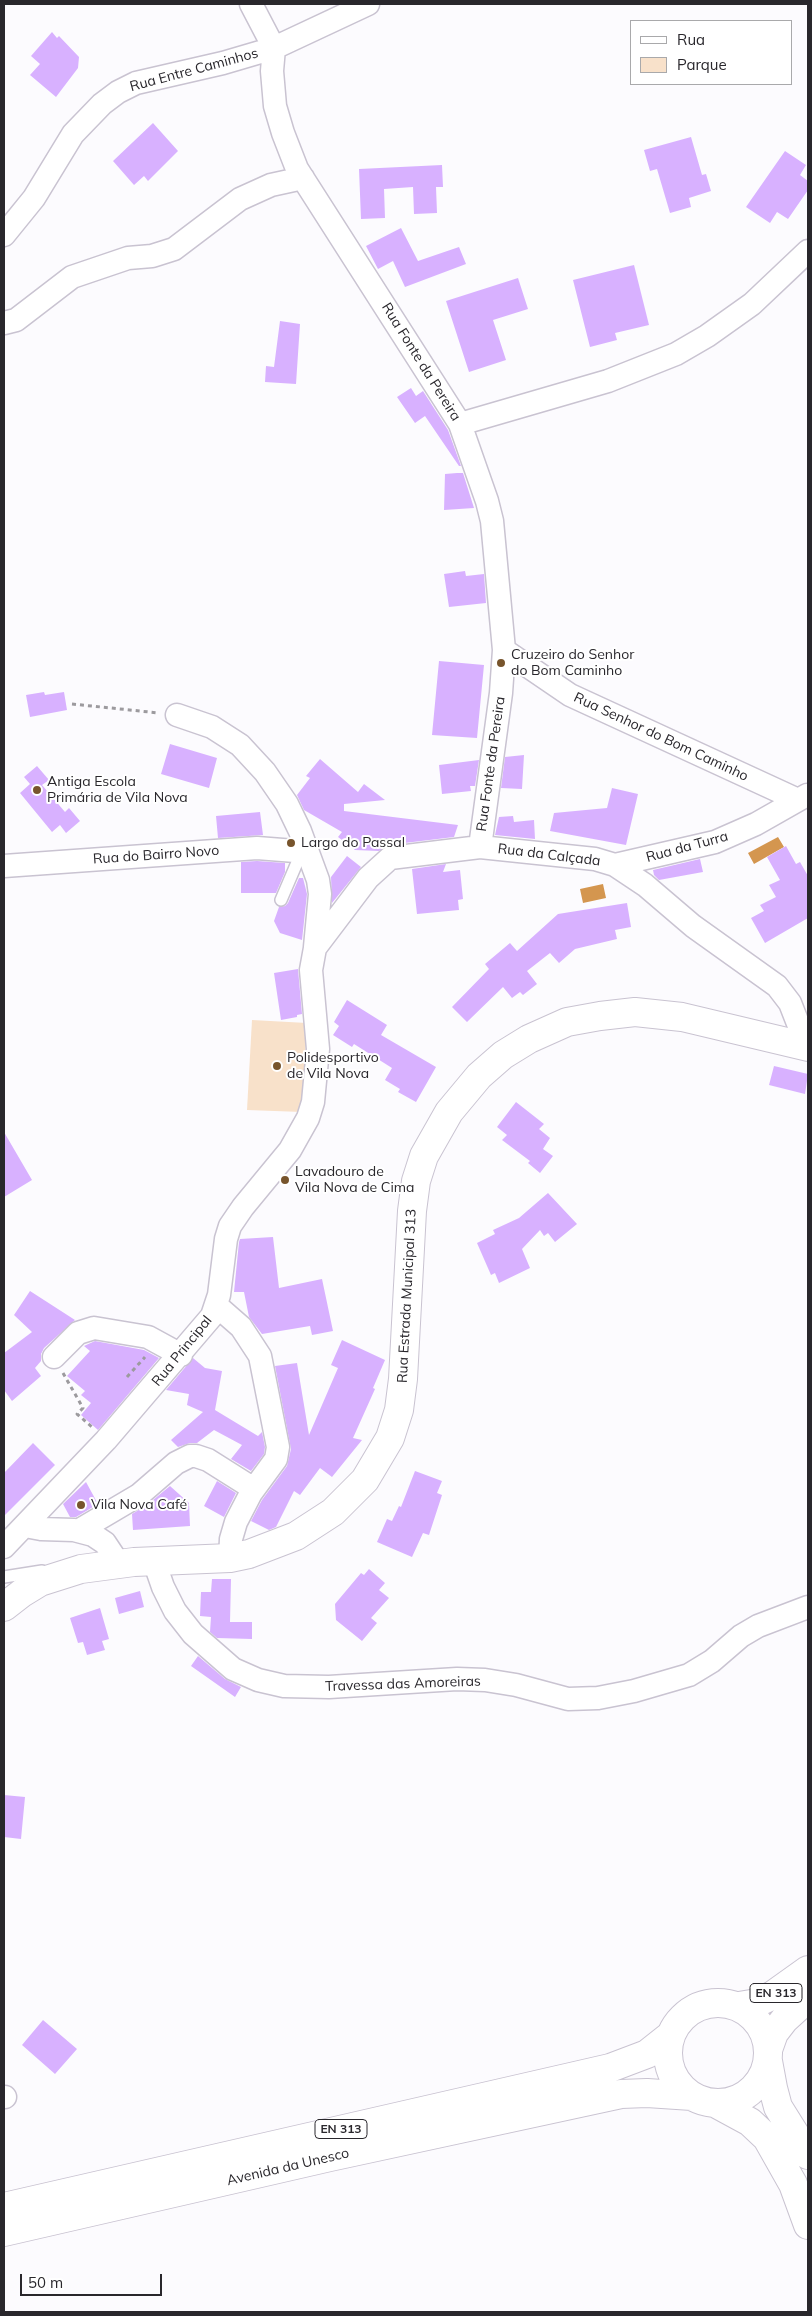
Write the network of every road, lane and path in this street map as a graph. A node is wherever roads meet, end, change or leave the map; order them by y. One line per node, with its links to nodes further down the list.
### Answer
1 (251, 4): 3 (street)
2 (368, 4): 3 (street, Rua Entre Caminhos)
3 (274, 48): 4 (street, Rua Fonte da Pereira); 5 (street, Rua Entre Caminhos)
4 (303, 178): 7 (street); 8 (street, Rua Fonte da Pereira)
5 (4, 235)
6 (805, 258): 8 (street)
7 (4, 323)
8 (460, 424): 9 (street, Rua Fonte da Pereira)
9 (504, 650): 12 (street, Rua Senhor do Bom Caminho); 13 (street, Rua Fonte da Pereira)
10 (72, 704): 11 (path)
11 (177, 715): 14 (street)
12 (803, 797): 15 (street, Rua da Turra)
13 (480, 847): 15 (street, Rua da Calçada); 18 (street, Rua da Calçada)
14 (305, 851): 16 (street, Rua do Bairro Novo); 17 (lane); 18 (street)
15 (615, 865): 19 (street, Rua da Calçada)
16 (4, 866)
17 (280, 900)
18 (316, 948): 20 (street, Rua Principal)
19 (808, 1048): 28 (main road, Rua Estrada Municipal 313)
20 (217, 1306): 21 (street, Rua Principal); 24 (street)
21 (181, 1355): 22 (street); 23 (street, Rua Principal)
22 (54, 1357): 23 (path)
23 (106, 1440): 25 (street, Rua Principal)
24 (254, 1489): 26 (street); 28 (street)
25 (25, 1526): 26 (street); 27 (street, Rua Principal)
26 (78, 1531): 30 (street)
27 (4, 1547)
28 (230, 1558): 29 (main road, Rua Estrada Municipal 313)
29 (154, 1561): 30 (main road, Rua Estrada Municipal 313); 32 (street, Travessa das Amoreiras)
30 (118, 1564): 31 (main road, Rua Estrada Municipal 313)
31 (5, 1598)
32 (808, 1607)
33 (808, 1970): 35 (main road, EN 313)
34 (808, 1998): 37 (main road, EN 313)
35 (739, 2006): 36 (main road, EN 313); 37 (main road, EN 313)
36 (671, 2035): 38 (main road); 40 (main road, Avenida da Unesco / EN 313)
37 (768, 2054): 38 (main road, EN 313); 39 (main road)
38 (704, 2100): 41 (main road); 42 (main road, Avenida da Unesco / EN 313)
39 (808, 2155)
40 (4, 2207)
41 (808, 2225)
42 (4, 2232)

